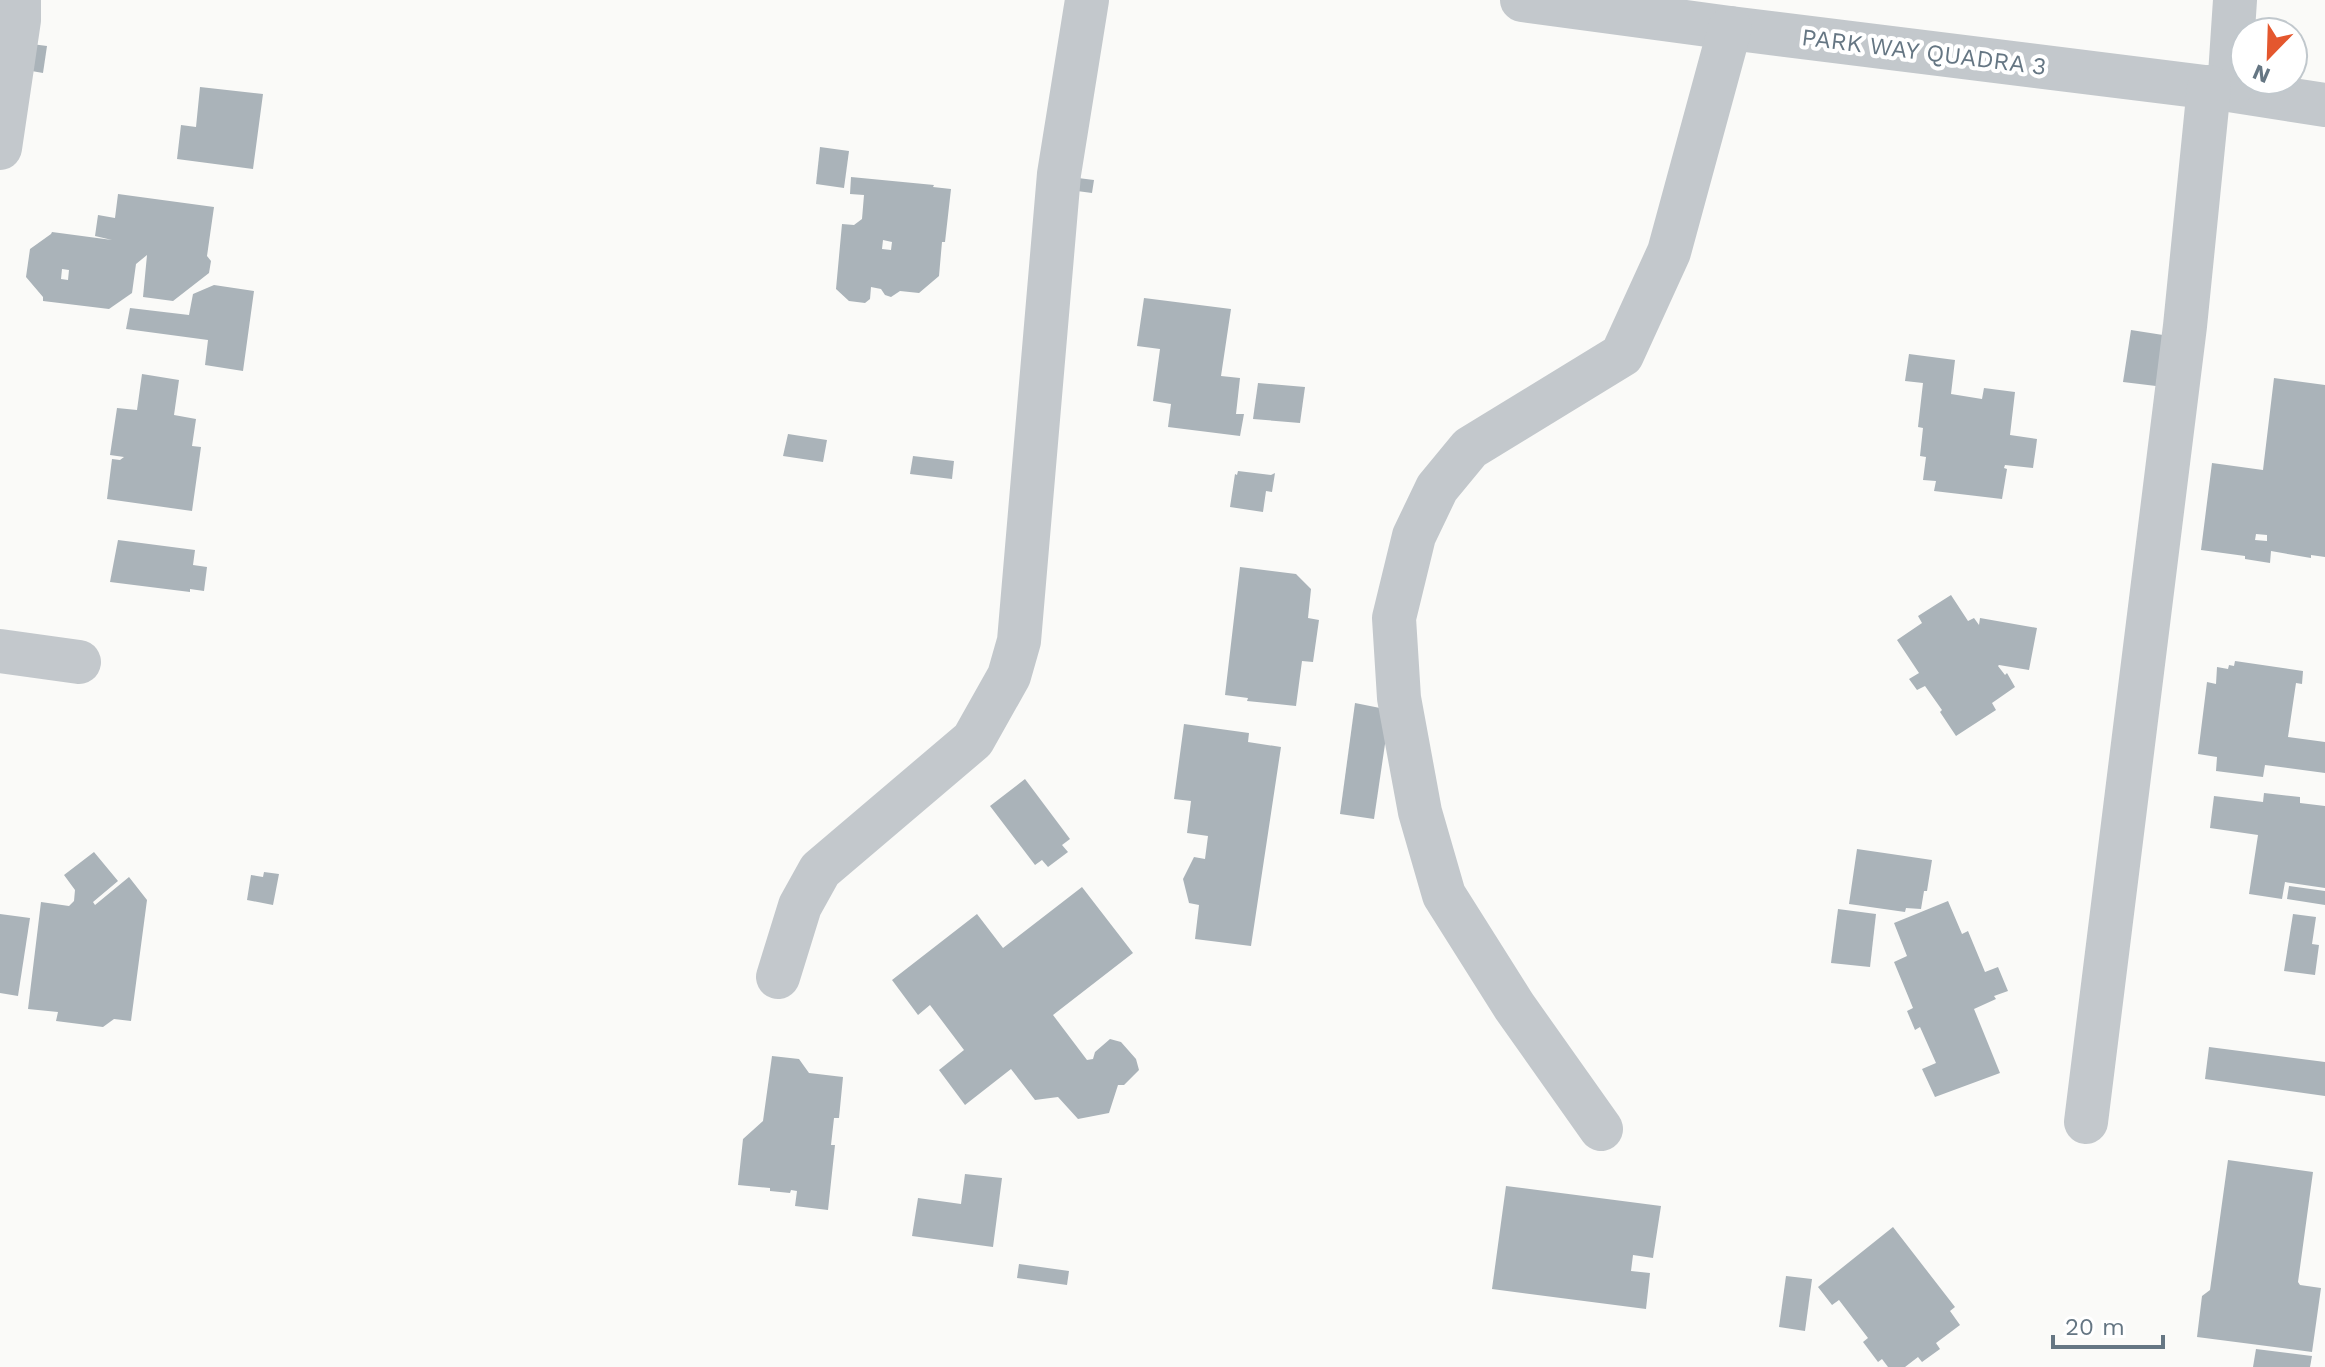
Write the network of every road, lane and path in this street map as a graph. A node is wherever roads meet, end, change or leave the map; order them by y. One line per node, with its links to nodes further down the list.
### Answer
1 (19, 0): 9 (street)
2 (1087, 0): 12 (street)
3 (1522, 0): 5 (street, PARK WAY QUADRA 3)
4 (2235, 0): 7 (street)
5 (1644, 8): 6 (street, PARK WAY QUADRA 3)
6 (1712, 18): 7 (street, PARK WAY QUADRA 3); 14 (street)
7 (2219, 89): 8 (street, PARK WAY QUADRA 3); 13 (street)
8 (2325, 105)
9 (0, 148)
10 (0, 651): 11 (street)
11 (79, 662)
12 (778, 977)
13 (2086, 1122)
14 (1601, 1129)

